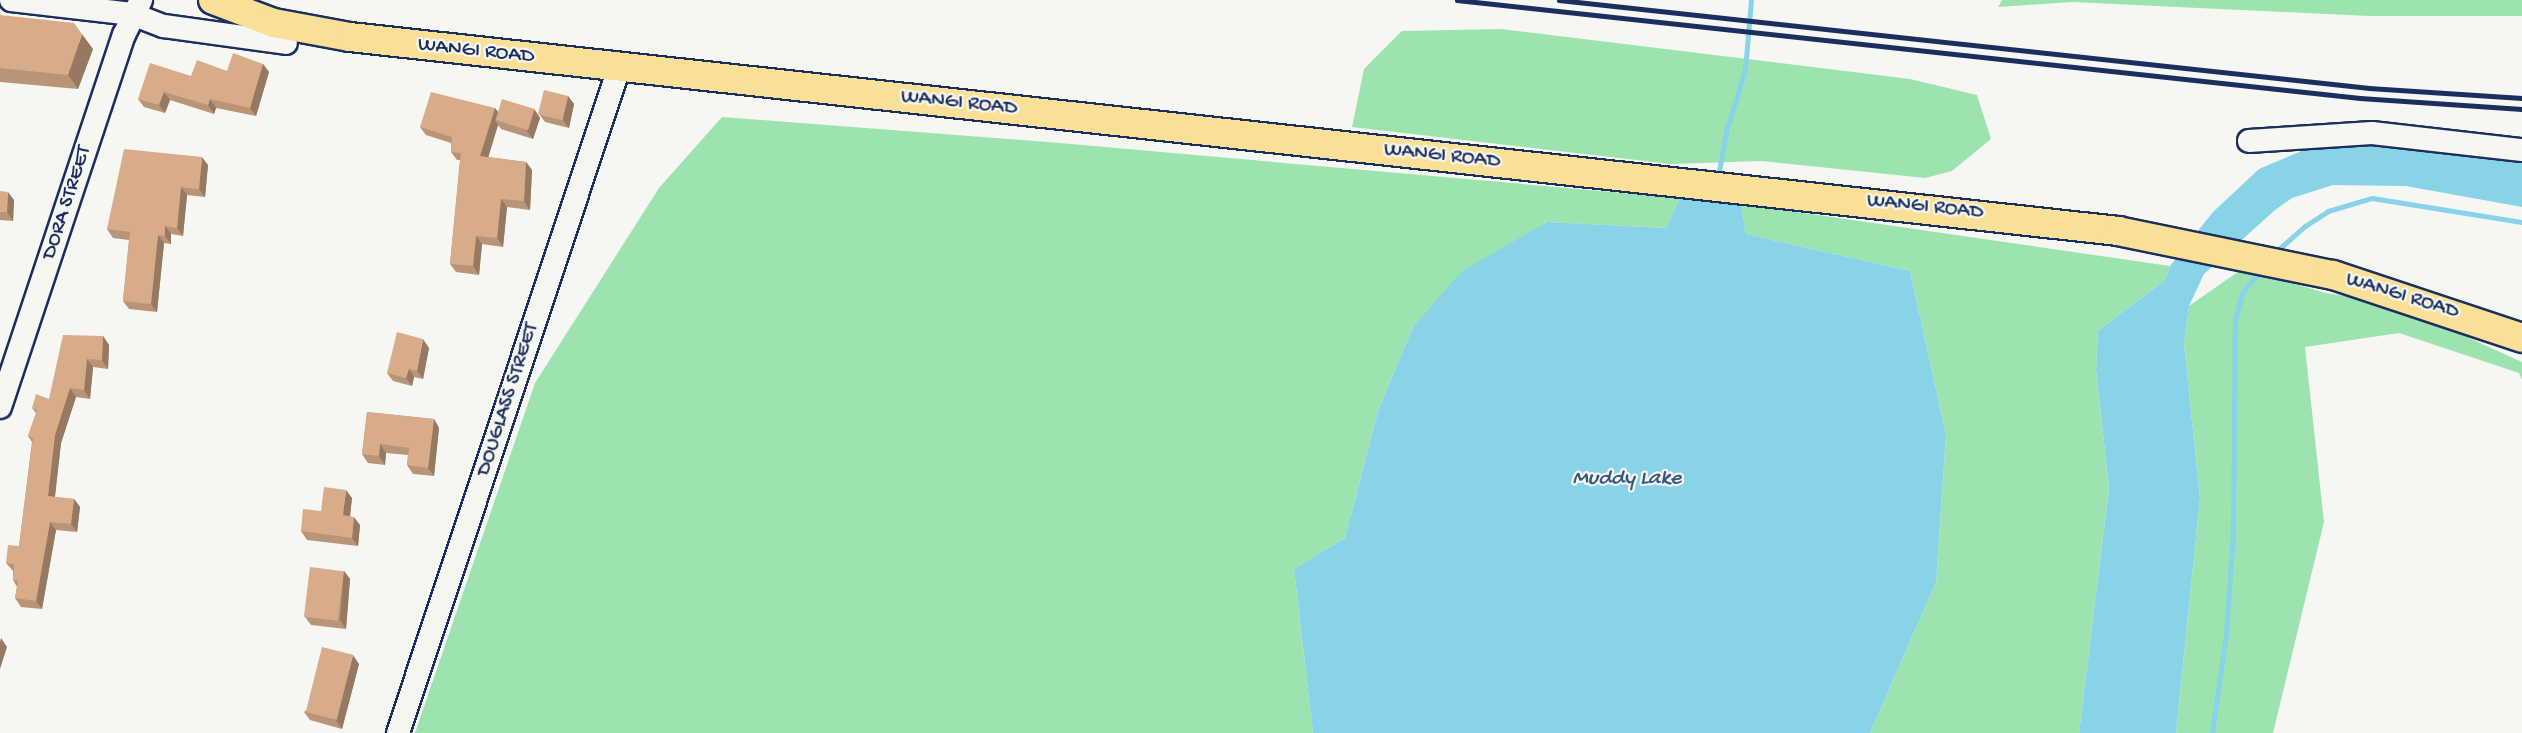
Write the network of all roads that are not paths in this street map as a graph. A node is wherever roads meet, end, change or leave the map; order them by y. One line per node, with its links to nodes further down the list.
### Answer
1 (11, 0): 4 (street)
2 (213, 0): 5 (main road)
3 (252, 0): 5 (main road)
4 (136, 7): 6 (street); 11 (street, DORA STREET)
5 (350, 38): 7 (main road, WANGI ROAD)
6 (286, 43)
7 (620, 68): 10 (main road, WANGI ROAD); 12 (street, DOUGLASS STREET)
8 (2249, 141): 9 (street)
9 (2522, 150)
10 (2522, 338)
11 (0, 407)
12 (398, 733)

